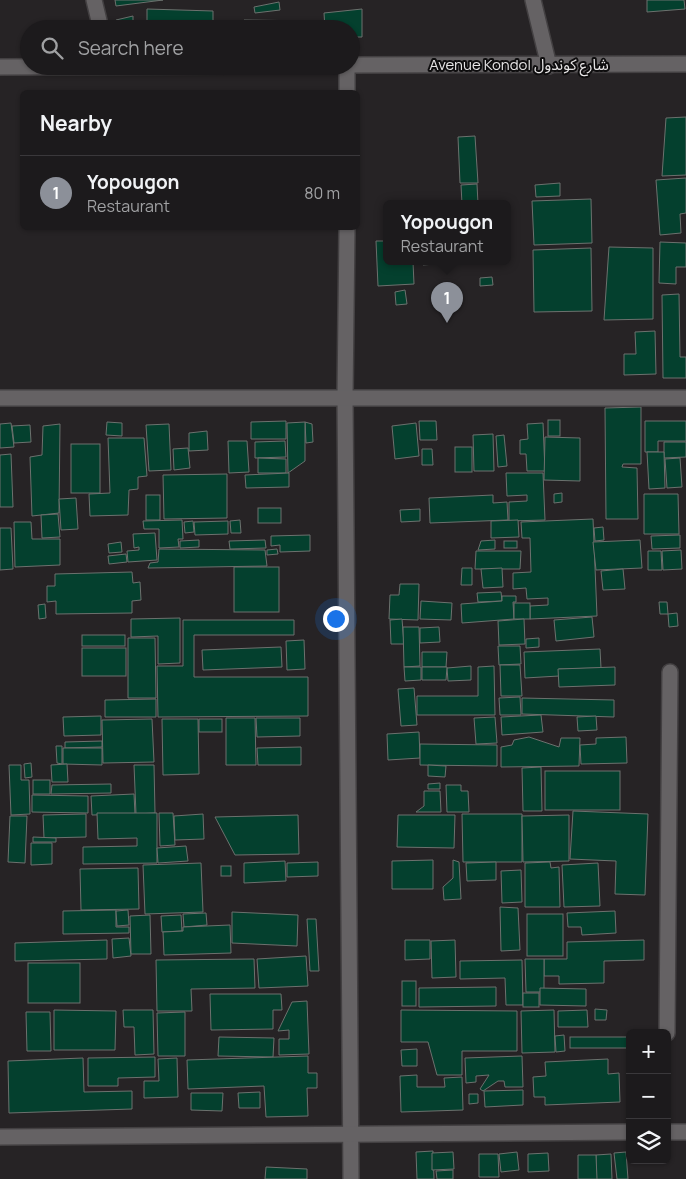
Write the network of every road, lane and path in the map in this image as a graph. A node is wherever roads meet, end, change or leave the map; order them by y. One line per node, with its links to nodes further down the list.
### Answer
1 (94, 0): 3 (street)
2 (533, 0): 6 (street)
3 (99, 20)
4 (686, 64): 6 (street, Avenue Kondol شارع كوندول)
5 (360, 65): 6 (street, Avenue Kondol شارع كوندول)
6 (549, 66)
7 (0, 67): 8 (street)
8 (20, 67)
9 (348, 75): 10 (street)
10 (347, 90)
11 (346, 230): 12 (street)
12 (346, 397): 13 (street); 14 (street); 20 (street)
13 (0, 398)
14 (686, 398)
15 (670, 672): 16 (street)
16 (667, 1029)
17 (626, 1132): 20 (street)
18 (671, 1132): 19 (street)
19 (686, 1132)
20 (351, 1135): 21 (street); 22 (street)
21 (0, 1137)
22 (351, 1179)

